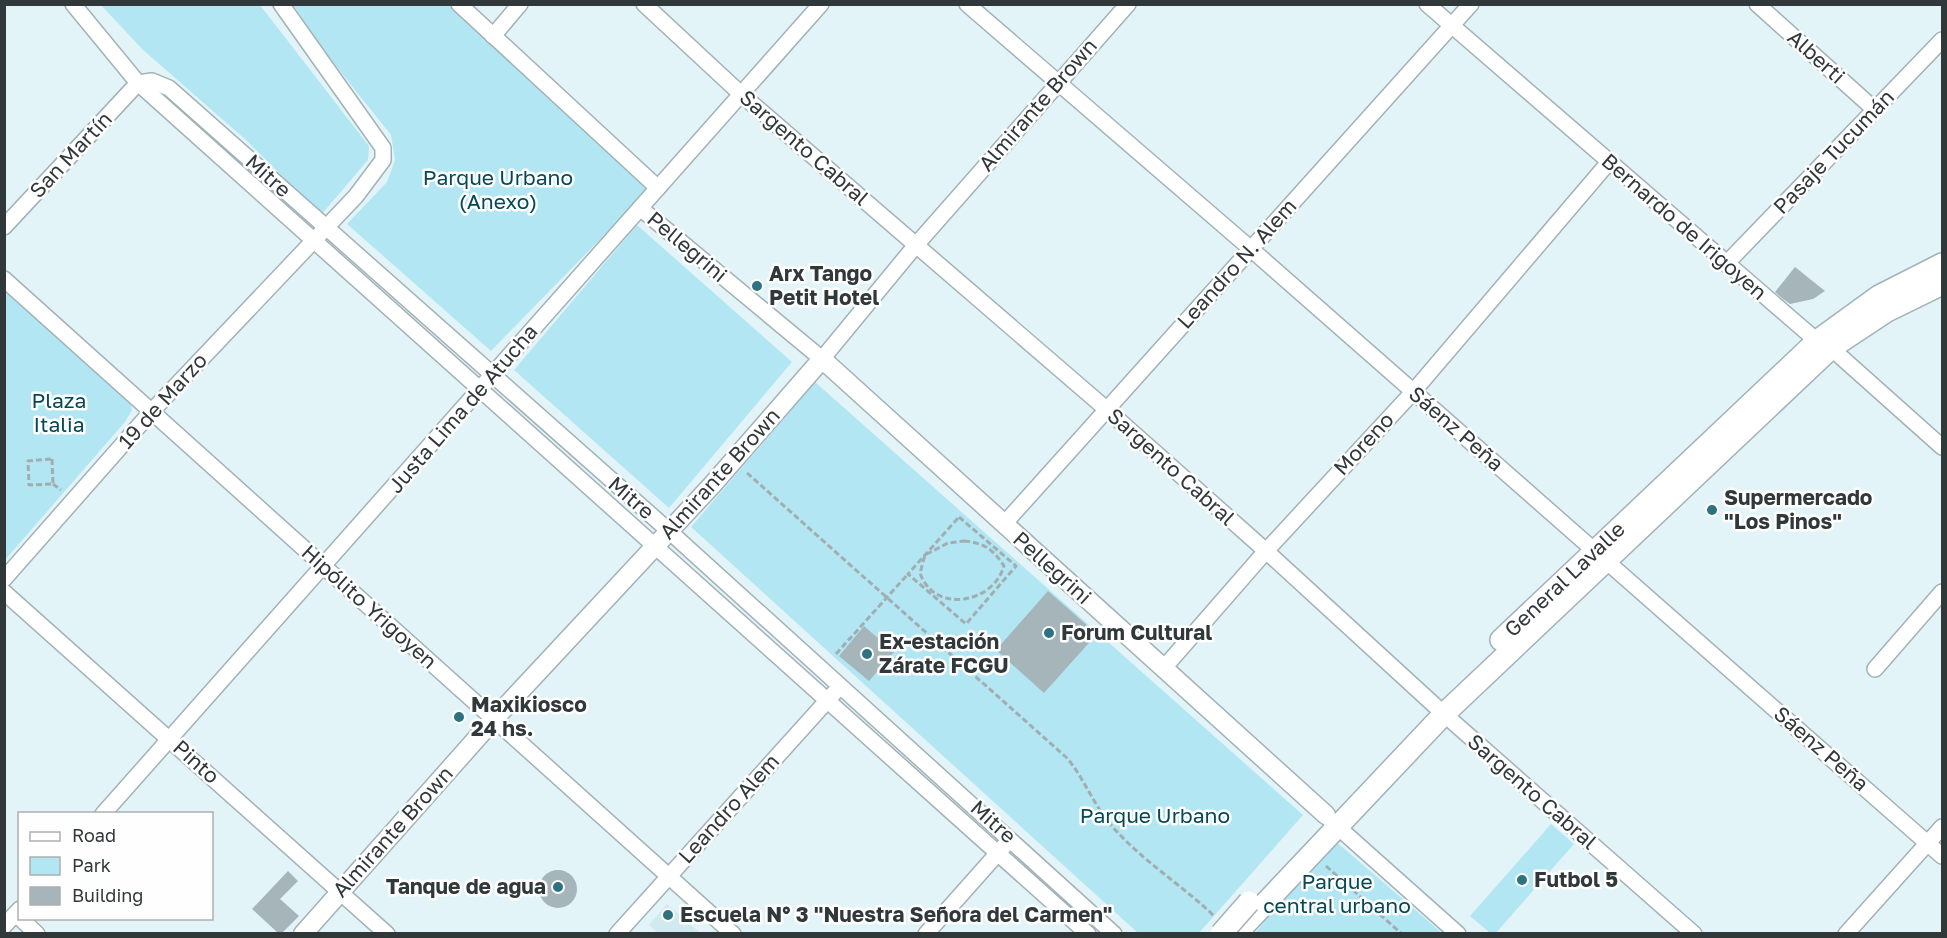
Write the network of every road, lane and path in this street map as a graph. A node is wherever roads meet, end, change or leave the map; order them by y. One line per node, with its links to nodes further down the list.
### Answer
1 (74, 4): 15 (street, Mitre)
2 (281, 4): 22 (street, 19 de Marzo)
3 (459, 4): 13 (street, Pellegrini)
4 (520, 4): 13 (street)
5 (644, 4): 17 (street, Sargento Cabral)
6 (821, 4): 17 (street, Justa Lima de Atucha)
7 (967, 4): 16 (street, Sáenz Peña)
8 (1128, 4): 16 (street, Almirante Brown)
9 (1427, 4): 12 (street, Bernardo de Irigoyen)
10 (1471, 4): 12 (street, Leandro N. Alem)
11 (1757, 4): 18 (street, Alberti)
12 (1451, 26): 19 (street, Bernardo de Irigoyen); 26 (street, Leandro N. Alem)
13 (493, 36): 20 (street, Pellegrini)
14 (1942, 40): 18 (street, Pasaje Tucumán)
15 (138, 83): 22 (street, Mitre); 23 (street, San Martín); 24 (street, Mitre)
16 (1056, 83): 25 (street, Almirante Brown); 26 (street, Sáenz Peña)
17 (742, 95): 20 (street, Justa Lima de Atucha); 25 (street, Sargento Cabral)
18 (1874, 109): 27 (street, Pasaje Tucumán)
19 (1609, 162): 27 (street, Bernardo de Irigoyen); 35 (street, Moreno)
20 (658, 188): 21 (street, Justa Lima de Atucha)
21 (640, 208): 32 (street, Pellegrini); 33 (street, Justa Lima de Atucha)
22 (326, 226): 24 (street, 19 de Marzo); 33 (street, Mitre)
23 (4, 227)
24 (313, 239): 34 (street, Mitre); 37 (street, 19 de Marzo)
25 (916, 244): 32 (street, Almirante Brown); 36 (street, Sargento Cabral)
26 (1251, 249): 35 (street, Sáenz Peña); 36 (street, Leandro N. Alem)
27 (1726, 264): 31 (street, Bernardo de Irigoyen)
28 (1942, 264): 31 (main road, General Lavalle)
29 (4, 279): 37 (street, Hipólito Yrigoyen)
30 (1942, 284): 31 (main road, General Lavalle)
31 (1824, 345): 38 (street, Bernardo de Irigoyen); 47 (main road, General Lavalle)
32 (822, 359): 42 (street, Pellegrini); 43 (street, Almirante Brown)
33 (493, 376): 34 (street, Justa Lima de Atucha); 43 (street, Mitre)
34 (481, 390): 44 (street, Mitre); 48 (street, Justa Lima de Atucha)
35 (1413, 392): 45 (street, Moreno); 47 (street, Sáenz Peña)
36 (1105, 408): 42 (street, Leandro N. Alem); 45 (street, Sargento Cabral)
37 (152, 411): 48 (street, Hipólito Yrigoyen); 50 (street, 19 de Marzo)
38 (1942, 447)
39 (747, 473): 54 (path)
40 (53, 484): 40 (path); 41 (path)
41 (61, 490)
42 (1004, 524): 56 (street, Pellegrini)
43 (669, 531): 44 (street, Almirante Brown); 58 (street, Mitre)
44 (656, 545): 59 (street, Mitre); 61 (street, Almirante Brown)
45 (1266, 550): 56 (street, Moreno); 60 (street, Sargento Cabral)
46 (925, 555): 49 (path); 51 (path); 51 (path); 51 (path)
47 (1600, 555): 60 (main road, General Lavalle); 67 (street, Sáenz Peña)
48 (324, 567): 61 (street, Hipólito Yrigoyen); 62 (street, Justa Lima de Atucha)
49 (908, 574): 51 (path); 54 (path)
50 (4, 579)
51 (929, 591)
52 (1942, 591): 57 (street)
53 (4, 592): 62 (street, Pinto)
54 (886, 598): 55 (path); 77 (path)
55 (836, 654)
56 (1163, 669): 64 (street, Pellegrini)
57 (1875, 669)
58 (841, 686): 59 (street, Leandro Alem); 66 (street, Mitre)
59 (829, 700): 69 (street, Mitre); 71 (street, Leandro Alem)
60 (1439, 710): 64 (main road, General Lavalle); 88 (street, Sargento Cabral)
61 (494, 718): 71 (street, Hipólito Yrigoyen); 72 (street, Almirante Brown)
62 (170, 738): 63 (street, Justa Lima de Atucha); 72 (street, Pinto)
63 (105, 812)
64 (1331, 820): 68 (main road, General Lavalle); 73 (main road, General Lavalle); 87 (street, Pellegrini)
65 (1942, 827): 67 (street)
66 (1011, 838): 69 (street); 85 (street, Mitre)
67 (1928, 843): 70 (street, Sáenz Peña); 89 (street)
68 (1311, 852): 73 (main road, General Lavalle); 86 (path)
69 (998, 853): 83 (street); 84 (street, Mitre)
70 (1942, 856)
71 (669, 875): 81 (street, Leandro Alem); 82 (street, Hipólito Yrigoyen)
72 (340, 892): 79 (street, Almirante Brown); 80 (street, Pinto)
73 (1253, 906): 77 (main road, General Lavalle, bridge)
74 (16, 913): 76 (street)
75 (23, 920): 78 (street)
76 (4, 926)
77 (1226, 930)
78 (37, 933)
79 (303, 933)
80 (387, 933)
81 (617, 933)
82 (733, 933)
83 (926, 933)
84 (1088, 933)
85 (1114, 933)
86 (1402, 933)
87 (1458, 933)
88 (1694, 933)
89 (1846, 933)

